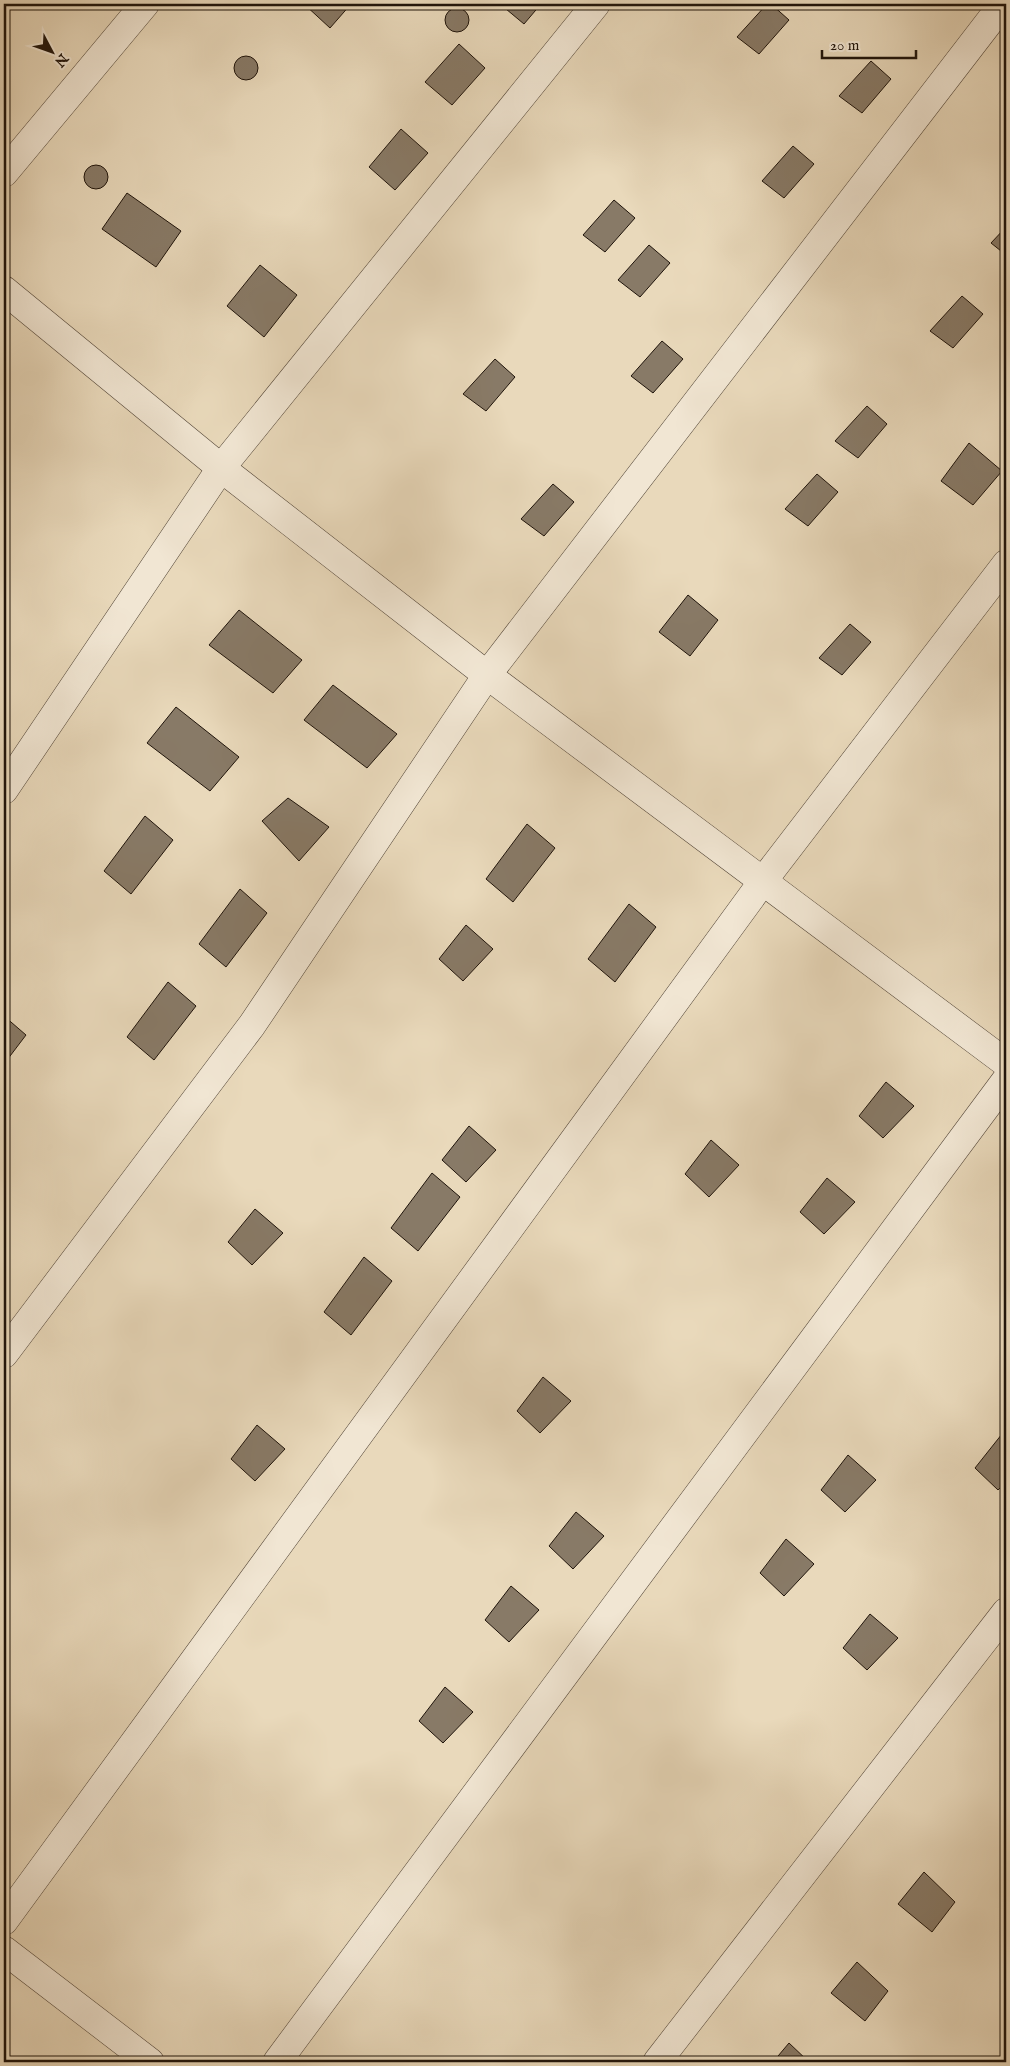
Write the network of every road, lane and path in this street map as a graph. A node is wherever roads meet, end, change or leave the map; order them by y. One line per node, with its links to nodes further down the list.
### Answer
1 (145, 4): 4 (street)
2 (596, 4): 6 (street)
3 (1003, 4): 8 (street)
4 (4, 173)
5 (4, 290): 6 (street)
6 (222, 468): 8 (street); 9 (street)
7 (1006, 564): 10 (street)
8 (487, 675): 10 (street); 13 (street)
9 (4, 790)
10 (763, 881): 11 (street); 15 (street)
11 (1006, 1063)
12 (1006, 1080): 18 (street)
13 (4, 1354)
14 (1006, 1612): 19 (street)
15 (4, 1921)
16 (4, 1950): 17 (street)
17 (150, 2062)
18 (277, 2062)
19 (657, 2062)

